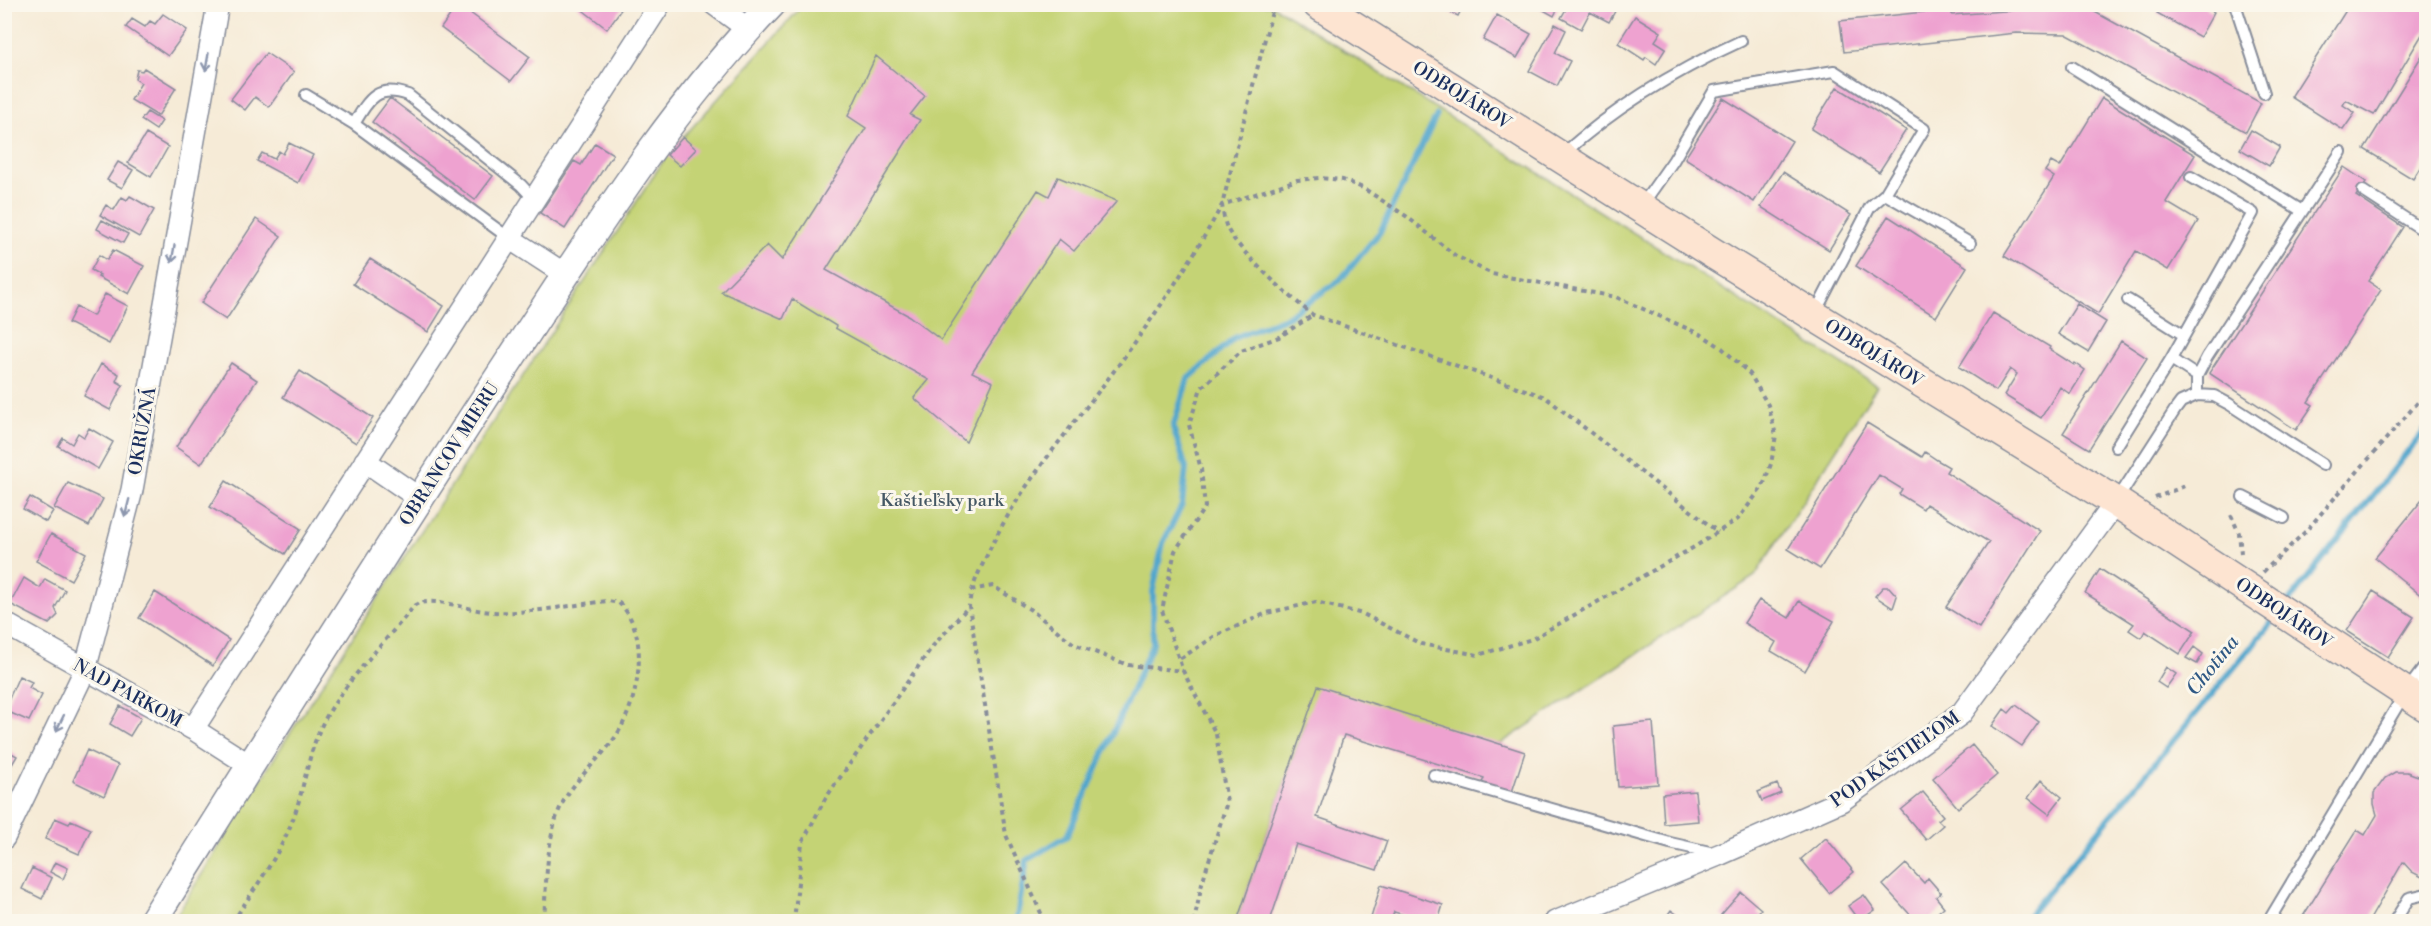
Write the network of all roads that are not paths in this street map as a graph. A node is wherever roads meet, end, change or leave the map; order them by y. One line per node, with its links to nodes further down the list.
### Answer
1 (218, 4): 40 (street, OKRUŽNÁ, one-way to 40)
2 (660, 4): 18 (street)
3 (714, 4): 7 (street)
4 (772, 4): 7 (street, OBRANCOV MIERU)
5 (1318, 4): 14 (main road, ODBOJÁROV)
6 (2235, 4): 10 (lane)
7 (748, 29): 24 (street, OBRANCOV MIERU)
8 (1741, 41): 14 (lane)
9 (2072, 67): 20 (lane)
10 (2264, 93)
11 (306, 95): 12 (lane)
12 (354, 124): 18 (lane); 22 (lane)
13 (2341, 152): 20 (lane)
14 (1559, 157): 19 (main road, ODBOJÁROV)
15 (2191, 177): 27 (lane)
16 (2363, 191): 21 (lane)
17 (1885, 194): 19 (lane); 23 (lane); 26 (lane)
18 (534, 199): 22 (street)
19 (1640, 208): 26 (main road, ODBOJÁROV)
20 (2302, 211): 29 (lane)
21 (2427, 232)
22 (509, 237): 24 (street); 32 (street)
23 (1970, 243)
24 (566, 276): 35 (street, OBRANCOV MIERU)
25 (2128, 300): 27 (lane)
26 (1813, 316): 36 (main road, ODBOJÁROV)
27 (2184, 335): 28 (lane)
28 (2171, 359): 29 (lane); 31 (lane)
29 (2197, 376): 30 (lane)
30 (2197, 395): 33 (lane); 36 (lane)
31 (2116, 447)
32 (365, 461): 35 (street); 42 (street)
33 (2323, 465)
34 (2243, 496): 37 (lane)
35 (419, 498): 43 (street, OBRANCOV MIERU)
36 (2116, 501): 41 (main road, ODBOJÁROV); 46 (street, POD KAŠTIEĽOM)
37 (2284, 518)
38 (4, 623): 40 (street, NAD PARKOM)
39 (2427, 664): 41 (lane)
40 (86, 670): 42 (street, NAD PARKOM); 45 (street, OKRUŽNÁ, one-way to 45)
41 (2416, 700): 50 (lane)
42 (193, 729): 43 (street, NAD PARKOM)
43 (251, 766): 48 (street, OBRANCOV MIERU)
44 (1434, 775): 46 (lane)
45 (4, 838)
46 (1721, 854): 49 (street, POD KAŠTIEĽOM)
47 (2427, 894): 51 (lane)
48 (152, 921)
49 (1555, 921)
50 (2268, 921)
51 (2394, 921)

